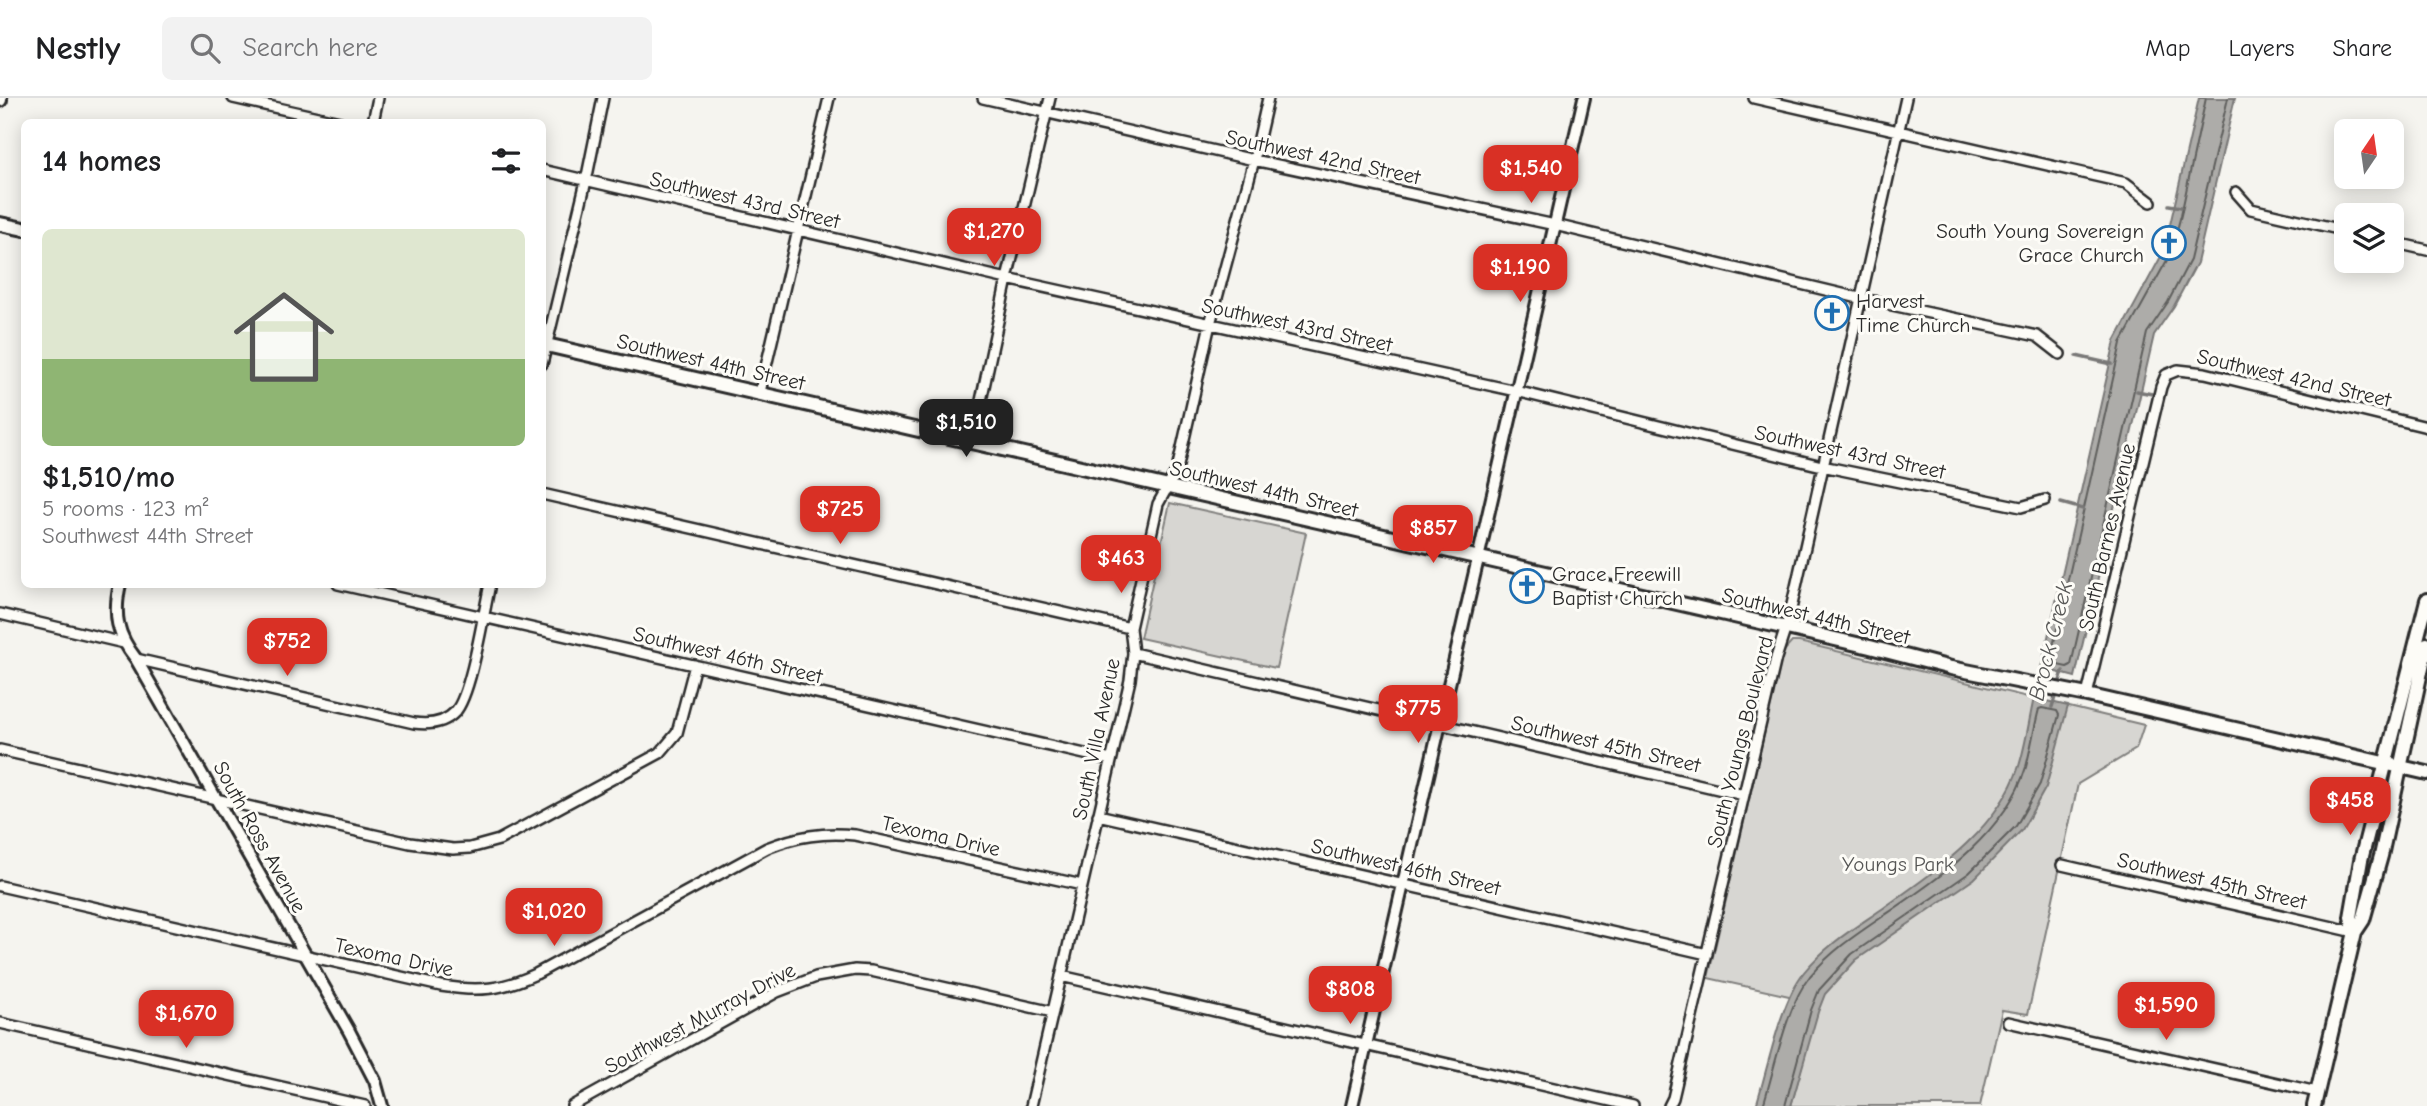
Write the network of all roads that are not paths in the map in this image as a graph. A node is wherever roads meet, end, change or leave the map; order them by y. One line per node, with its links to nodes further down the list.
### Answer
1 (233, 98): 12 (street)
2 (378, 98): 13 (street)
3 (603, 98): 17 (street)
4 (829, 98): 24 (street)
5 (983, 98): 11 (street, Southwest 42nd Street)
6 (1050, 98): 11 (street)
7 (1268, 98): 15 (street, South Villa Avenue)
8 (1584, 98): 21 (street)
9 (1754, 98): 14 (street)
10 (1906, 98): 14 (street, South Youngs Boulevard)
11 (1047, 112): 15 (street, Southwest 42nd Street); 27 (street)
12 (327, 119)
13 (374, 119)
14 (1898, 132): 19 (street); 28 (street, South Youngs Boulevard)
15 (1254, 160): 21 (street, Southwest 42nd Street); 29 (street, South Villa Avenue)
16 (546, 171): 17 (street, Southwest 43rd Street)
17 (586, 181): 24 (street, Southwest 43rd Street); 30 (street)
18 (2236, 192): 23 (street)
19 (2151, 202)
20 (0, 224): 22 (main road)
21 (1555, 225): 28 (street, Southwest 42nd Street); 34 (street)
22 (21, 228)
23 (2334, 228)
24 (799, 230): 27 (street, Southwest 43rd Street); 35 (street)
25 (2404, 245): 26 (street)
26 (2427, 250)
27 (1007, 279): 29 (street, Southwest 43rd Street); 37 (street)
28 (1859, 298): 32 (street, Southwest 42nd Street); 38 (street, South Youngs Boulevard)
29 (1210, 324): 34 (street, Southwest 43rd Street); 39 (street, South Villa Avenue)
30 (546, 341)
31 (546, 345): 35 (main road, Southwest 44th Street)
32 (2060, 354)
33 (2161, 387): 36 (street, Southwest 42nd Street); 57 (street, South Barnes Avenue)
34 (1517, 391): 38 (street, Southwest 43rd Street); 42 (street)
35 (760, 392): 37 (main road, Southwest 44th Street)
36 (2427, 427)
37 (972, 443): 39 (main road, Southwest 44th Street)
38 (1822, 466): 41 (street, Southwest 43rd Street); 51 (street, South Youngs Boulevard)
39 (1168, 487): 42 (main road, Southwest 44th Street); 50 (street, South Villa Avenue)
40 (546, 495): 50 (street)
41 (2045, 500)
42 (1477, 559): 51 (main road, Southwest 44th Street); 58 (street)
43 (119, 588): 52 (street, South Ross Avenue)
44 (356, 588): 48 (street, Southwest 46th Street)
45 (489, 588): 48 (street)
46 (2427, 600): 49 (main road)
47 (0, 614): 52 (street)
48 (483, 617): 55 (street); 56 (street, Southwest 46th Street)
49 (2424, 623): 61 (main road)
50 (1130, 628): 54 (street, South Villa Avenue)
51 (1786, 628): 57 (main road, Southwest 44th Street); 64 (street, South Youngs Boulevard)
52 (124, 643): 55 (street, South Ross Avenue)
53 (2427, 644): 62 (main road)
54 (1133, 653): 58 (street, Southwest 45th Street); 60 (street, South Villa Avenue)
55 (136, 659): 65 (street, South Ross Avenue)
56 (695, 665): 60 (street, Southwest 46th Street); 65 (street)
57 (2087, 695): 61 (main road, Southwest 44th Street)
58 (1439, 723): 64 (street, Southwest 45th Street); 68 (street)
59 (0, 750): 65 (street)
60 (1111, 760): 66 (street, South Villa Avenue)
61 (2384, 764): 62 (main road, Southwest 44th Street); 71 (main road)
62 (2401, 767): 63 (main road, Southwest 44th Street); 71 (main road)
63 (2427, 773)
64 (1744, 794): 72 (street, South Youngs Boulevard)
65 (218, 800): 73 (street, South Ross Avenue)
66 (1098, 815): 68 (street, Southwest 46th Street); 70 (street, South Villa Avenue)
67 (2062, 865): 71 (street, Southwest 45th Street)
68 (1402, 884): 72 (street, Southwest 46th Street); 78 (street)
69 (0, 886): 73 (street, Texoma Drive)
70 (1082, 886): 73 (street, Texoma Drive); 74 (street, South Villa Avenue)
71 (2355, 932): 79 (main road)
72 (1707, 954): 86 (street, South Youngs Boulevard)
73 (305, 956): 81 (street, South Ross Avenue)
74 (1061, 976): 75 (street, South Villa Avenue); 78 (street)
75 (1053, 1012): 82 (street, Southwest Murray Drive); 83 (street, South Villa Avenue)
76 (2008, 1021): 79 (street)
77 (0, 1023): 80 (street)
78 (1366, 1045): 84 (street); 85 (street)
79 (2317, 1091): 87 (main road)
80 (365, 1106)
81 (382, 1106)
82 (572, 1106)
83 (1031, 1106)
84 (1352, 1106)
85 (1633, 1106)
86 (1670, 1106)
87 (2314, 1106)

